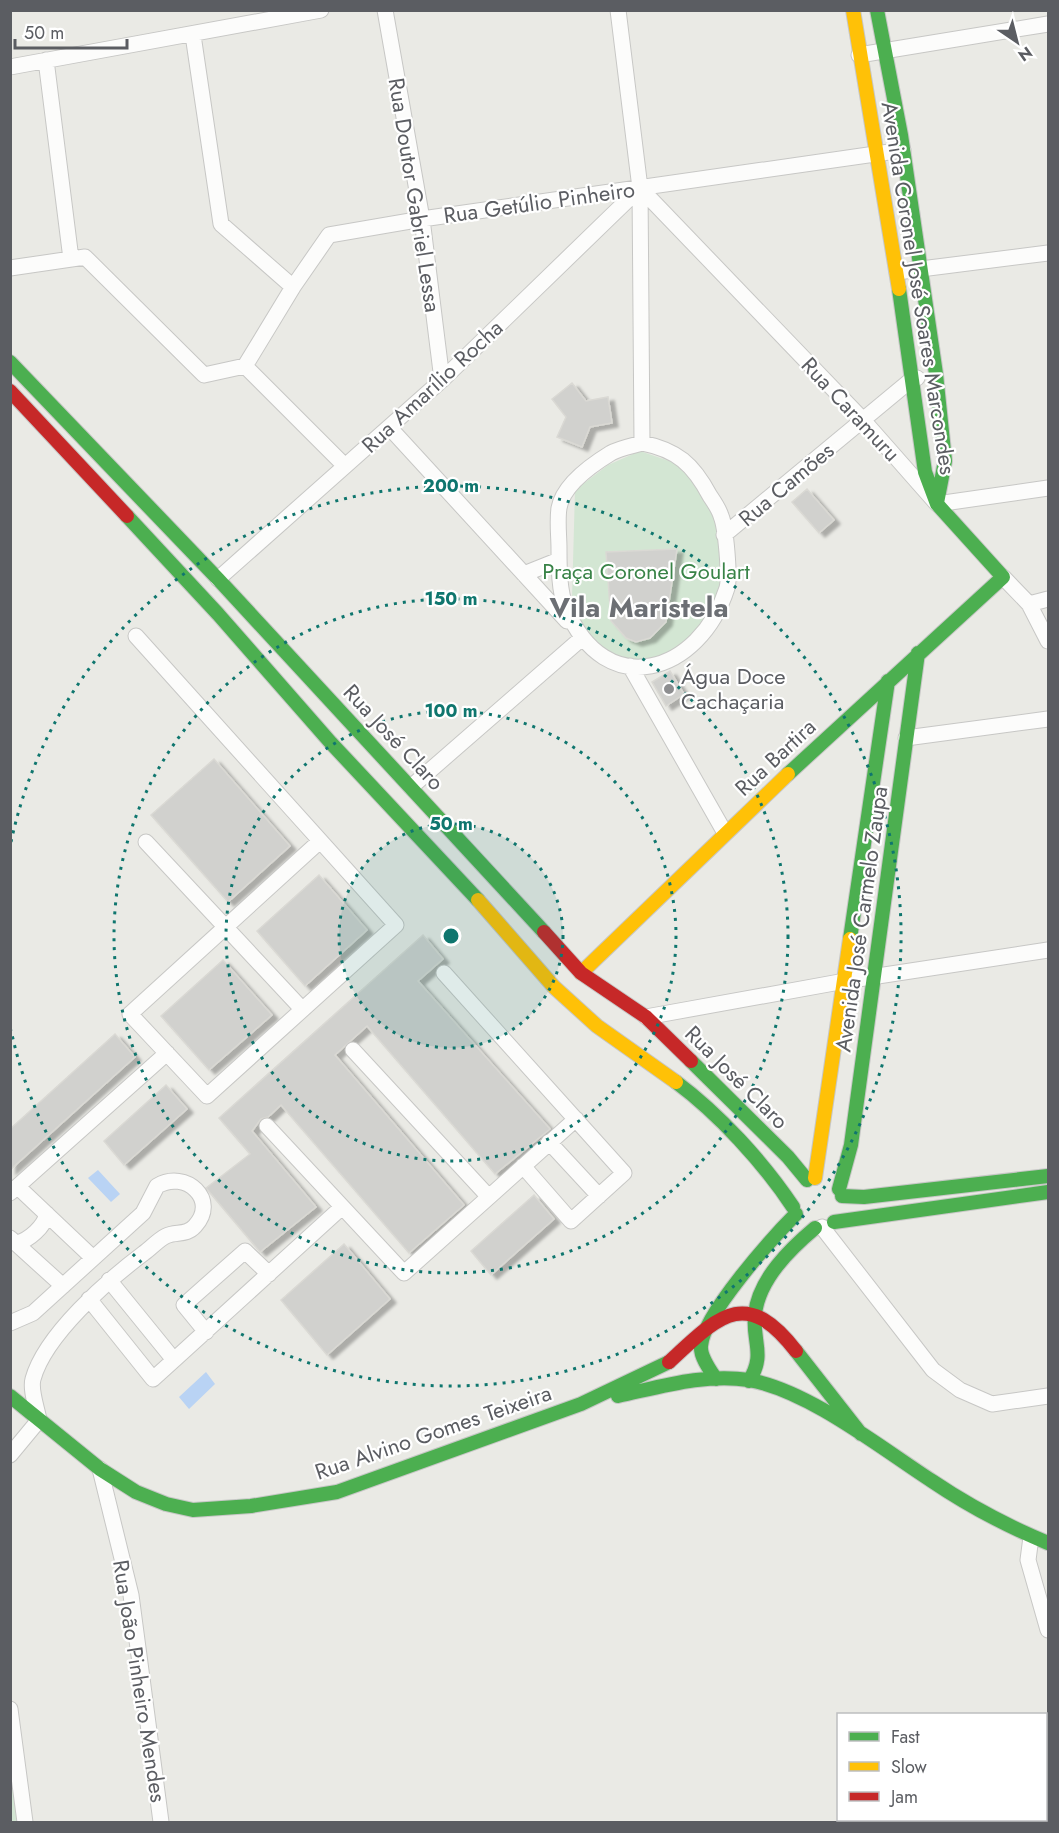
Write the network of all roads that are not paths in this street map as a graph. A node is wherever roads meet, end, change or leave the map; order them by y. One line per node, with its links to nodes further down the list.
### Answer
1 (321, 10): 7 (street)
2 (385, 10): 15 (street, Rua Doutor Gabriel Lessa)
3 (618, 10): 14 (street)
4 (853, 10): 9 (street, Avenida Coronel José Soares Marcondes)
5 (877, 10): 8 (street, Avenida Coronel José Soares Marcondes)
6 (1048, 24): 8 (street)
7 (193, 35): 10 (street); 21 (street)
8 (883, 50): 9 (street); 12 (street, Avenida Coronel José Soares Marcondes)
9 (859, 55): 13 (street, Avenida Coronel José Soares Marcondes)
10 (46, 60): 11 (street); 17 (street)
11 (10, 67)
12 (903, 150): 13 (street, Rua Getúlio Pinheiro); 19 (street, Avenida Coronel José Soares Marcondes)
13 (876, 154): 14 (street, Rua Getúlio Pinheiro); 20 (street, Avenida Coronel José Soares Marcondes)
14 (640, 188): 15 (street, Rua Getúlio Pinheiro); 25 (street, Rua Amarílio Rocha); 28 (street, Rua Caramuru); 30 (street)
15 (422, 219): 21 (street, Rua Getúlio Pinheiro); 25 (street, Rua Doutor Gabriel Lessa)
16 (1048, 253): 19 (street)
17 (71, 259): 18 (street); 23 (street)
18 (10, 268)
19 (921, 269): 20 (street); 24 (street, Avenida Coronel José Soares Marcondes)
20 (897, 272): 26 (street, Avenida Coronel José Soares Marcondes)
21 (293, 287): 23 (street, Rua Getúlio Pinheiro)
22 (10, 362): 38 (street, Rua José Claro)
23 (245, 366): 31 (street)
24 (936, 374): 26 (street, Rua Camões); 33 (street, Avenida Coronel José Soares Marcondes)
25 (442, 380): 29 (street, Rua Amarílio Rocha)
26 (911, 380): 28 (street, Rua Camões); 33 (street, Avenida Coronel José Soares Marcondes)
27 (10, 391): 77 (street, Rua José Claro)
28 (863, 420): 33 (street, Rua Caramuru); 34 (street, Rua Camões)
29 (388, 427): 31 (street, Rua Amarílio Rocha); 36 (street)
30 (642, 443): 34 (street); 35 (street)
31 (345, 466): 38 (street, Rua Amarílio Rocha)
32 (1048, 488): 33 (street)
33 (937, 504): 37 (street, Rua Caramuru)
34 (724, 535): 45 (street)
35 (559, 560): 36 (street); 41 (street)
36 (524, 574): 41 (street)
37 (1003, 577): 40 (street, Rua Caramuru); 44 (street, Rua Bartira)
38 (218, 579): 51 (street, Rua José Claro)
39 (1048, 599): 40 (street)
40 (1029, 604): 43 (street, Rua Caramuru)
41 (578, 633): 45 (street); 51 (street)
42 (136, 636): 53 (street)
43 (1048, 641)
44 (918, 653): 46 (street, Rua Bartira); 50 (street, Avenida José Carmelo Zaupa)
45 (630, 666): 52 (street)
46 (888, 681): 48 (street, Rua Bartira); 49 (street, Avenida José Carmelo Zaupa)
47 (1048, 719): 50 (street)
48 (839, 724): 49 (street); 52 (street, Rua Bartira)
49 (867, 737): 60 (street, Avenida José Carmelo Zaupa)
50 (906, 738): 59 (street, Avenida José Carmelo Zaupa)
51 (411, 787): 58 (street, Rua José Claro)
52 (725, 833): 58 (street, Rua Bartira)
53 (320, 841): 55 (street); 61 (street)
54 (146, 842): 55 (street)
55 (227, 927): 61 (street); 64 (street)
56 (1048, 950): 59 (street)
57 (444, 973): 65 (street)
58 (581, 973): 62 (street, Rua José Claro)
59 (875, 977): 60 (street); 72 (street, Avenida José Carmelo Zaupa)
60 (845, 981): 62 (street); 70 (street, Avenida José Carmelo Zaupa)
61 (302, 1009): 64 (street)
62 (646, 1017): 70 (street, Rua José Claro)
63 (353, 1050): 74 (street)
64 (167, 1053): 71 (street)
65 (576, 1119): 67 (street); 75 (street)
66 (267, 1126): 76 (street)
67 (549, 1142): 68 (street); 75 (street)
68 (523, 1166): 74 (street); 75 (street)
69 (1048, 1176): 72 (street)
70 (811, 1179): 72 (street); 77 (street)
71 (14, 1190): 78 (street)
72 (841, 1192): 79 (street)
73 (1048, 1192): 79 (street)
74 (488, 1196): 76 (street)
75 (599, 1196)
76 (341, 1208): 82 (street)
77 (794, 1210): 79 (street); 89 (street)
78 (47, 1214): 80 (street); 81 (street)
79 (823, 1226): 86 (street); 96 (street)
80 (14, 1240): 84 (street)
81 (92, 1257): 83 (street); 84 (street)
82 (269, 1274): 90 (street); 90 (street)
83 (109, 1280): 85 (street); 87 (street)
84 (63, 1286): 88 (street)
85 (89, 1299): 91 (street); 98 (street)
86 (755, 1316): 89 (street, Rua Alvino Gomes Teixeira); 94 (street); 99 (street, Rua Alvino Gomes Teixeira)
87 (141, 1319): 91 (street); 92 (street)
88 (10, 1323)
89 (704, 1330): 93 (street); 97 (street, Rua Alvino Gomes Teixeira)
90 (206, 1332): 92 (street)
91 (121, 1338): 92 (street)
92 (174, 1360)
93 (716, 1379): 94 (street, Rua Alvino Gomes Teixeira); 97 (street, Rua Alvino Gomes Teixeira)
94 (749, 1380): 99 (street, Rua Alvino Gomes Teixeira)
95 (10, 1396): 98 (street, Rua Alvino Gomes Teixeira)
96 (1048, 1396)
97 (581, 1404): 101 (street, Rua Alvino Gomes Teixeira)
98 (39, 1420): 100 (street); 101 (street, Rua Alvino Gomes Teixeira)
99 (861, 1434): 102 (street, Rua Alvino Gomes Teixeira)
100 (10, 1455)
101 (100, 1469): 107 (street, Rua João Pinheiro Mendes)
102 (1031, 1537): 103 (street, Rua Alvino Gomes Teixeira); 104 (street)
103 (1048, 1542)
104 (1048, 1630)
105 (10, 1709): 106 (street)
106 (25, 1822)
107 (161, 1822)

